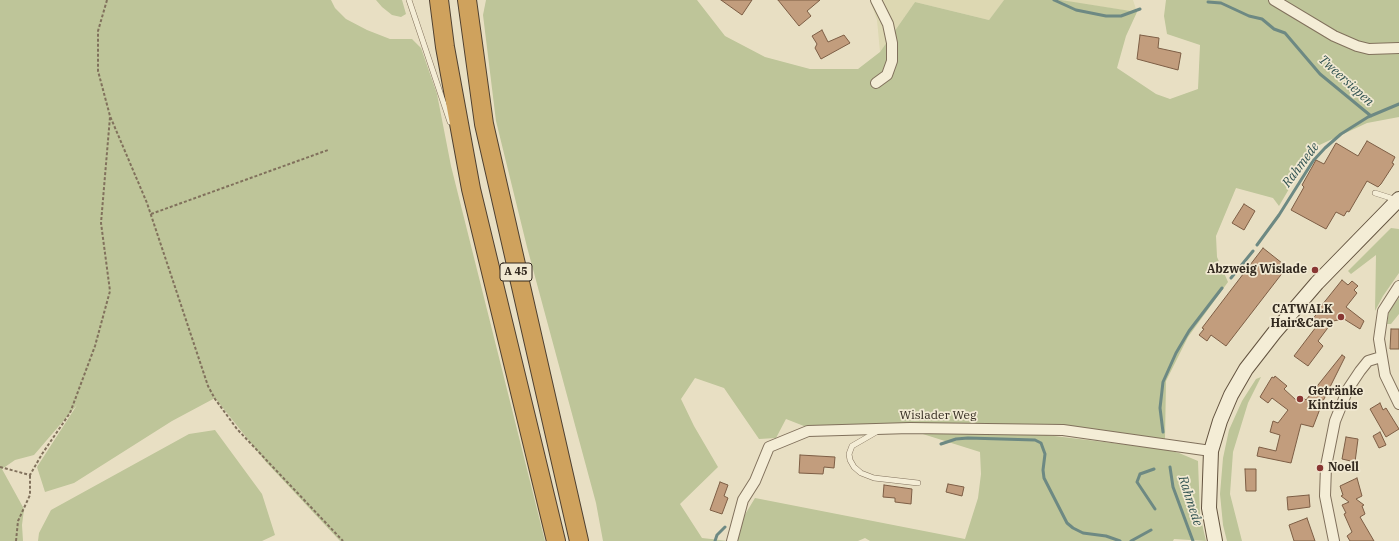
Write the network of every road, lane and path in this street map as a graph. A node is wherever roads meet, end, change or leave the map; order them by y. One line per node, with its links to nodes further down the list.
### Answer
1 (107, 0): 10 (path)
2 (409, 0): 12 (lane)
3 (439, 0): 15 (highway, A 45)
4 (467, 0): 11 (highway, A 45)
5 (876, 0): 9 (street)
6 (1274, 0): 8 (street)
7 (478, 32): 11 (lane)
8 (1399, 48)
9 (876, 83)
10 (110, 116): 18 (path); 25 (path)
11 (484, 124): 30 (highway, A 45)
12 (453, 130)
13 (455, 137): 15 (lane)
14 (328, 150): 18 (path)
15 (471, 189): 29 (highway, A 45)
16 (1375, 193): 17 (lane)
17 (1398, 200): 23 (main road)
18 (151, 214): 28 (path)
19 (1399, 286): 20 (street)
20 (1381, 357): 21 (street); 33 (street)
21 (1399, 404)
22 (882, 429): 23 (street, Wislader Weg); 26 (lane); 31 (street, Wislader Weg)
23 (1211, 451): 32 (main road)
24 (0, 467): 25 (path)
25 (30, 475): 27 (path)
26 (918, 483)
27 (16, 541)
28 (343, 541)
29 (556, 541)
30 (579, 541)
31 (732, 541)
32 (1215, 541)
33 (1334, 541)

